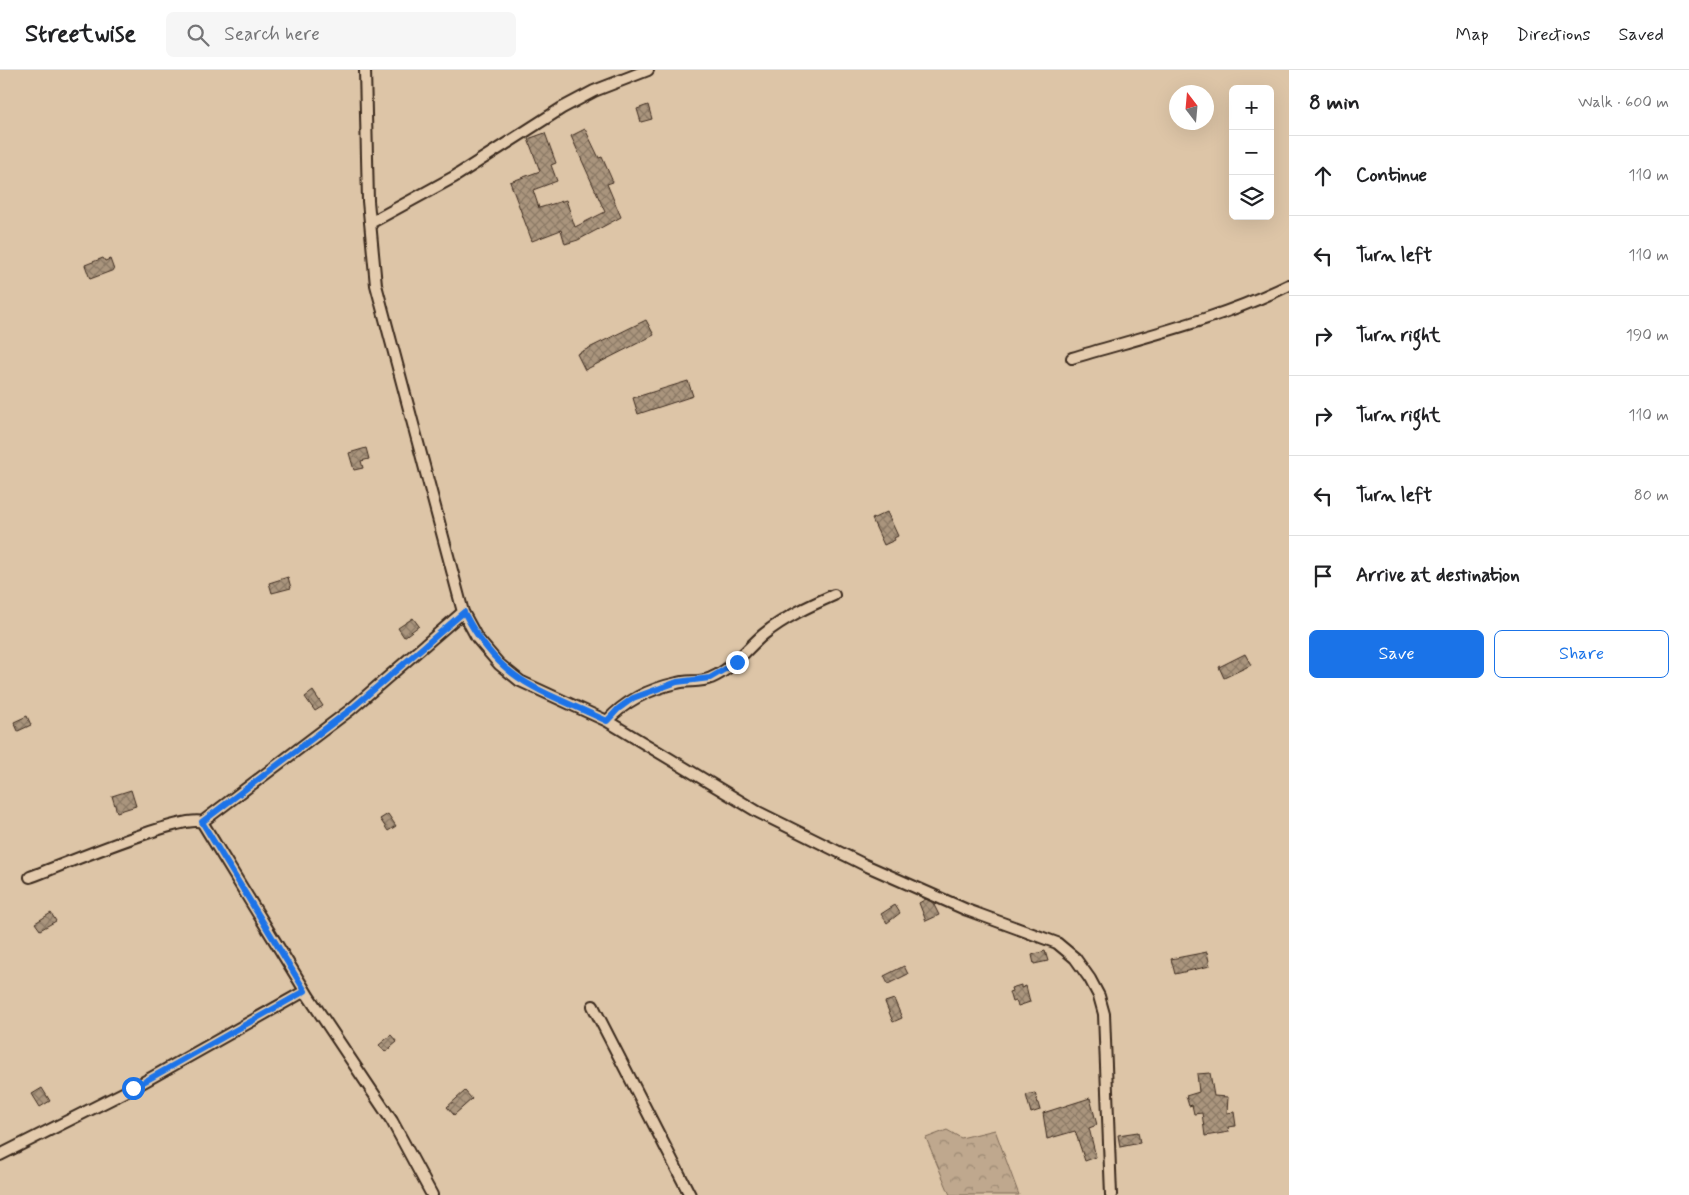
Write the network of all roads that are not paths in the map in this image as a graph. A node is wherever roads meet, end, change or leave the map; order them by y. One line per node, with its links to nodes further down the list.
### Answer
1 (365, 70): 3 (street)
2 (648, 70): 3 (street)
3 (370, 223): 7 (street)
4 (1289, 285): 5 (street)
5 (1072, 358)
6 (834, 595): 8 (street)
7 (464, 612): 8 (street); 9 (street)
8 (607, 721): 16 (street)
9 (202, 822): 10 (street); 11 (street)
10 (30, 877)
11 (305, 991): 13 (street); 14 (street)
12 (593, 1006): 15 (street)
13 (0, 1154)
14 (432, 1195)
15 (690, 1195)
16 (1111, 1195)

